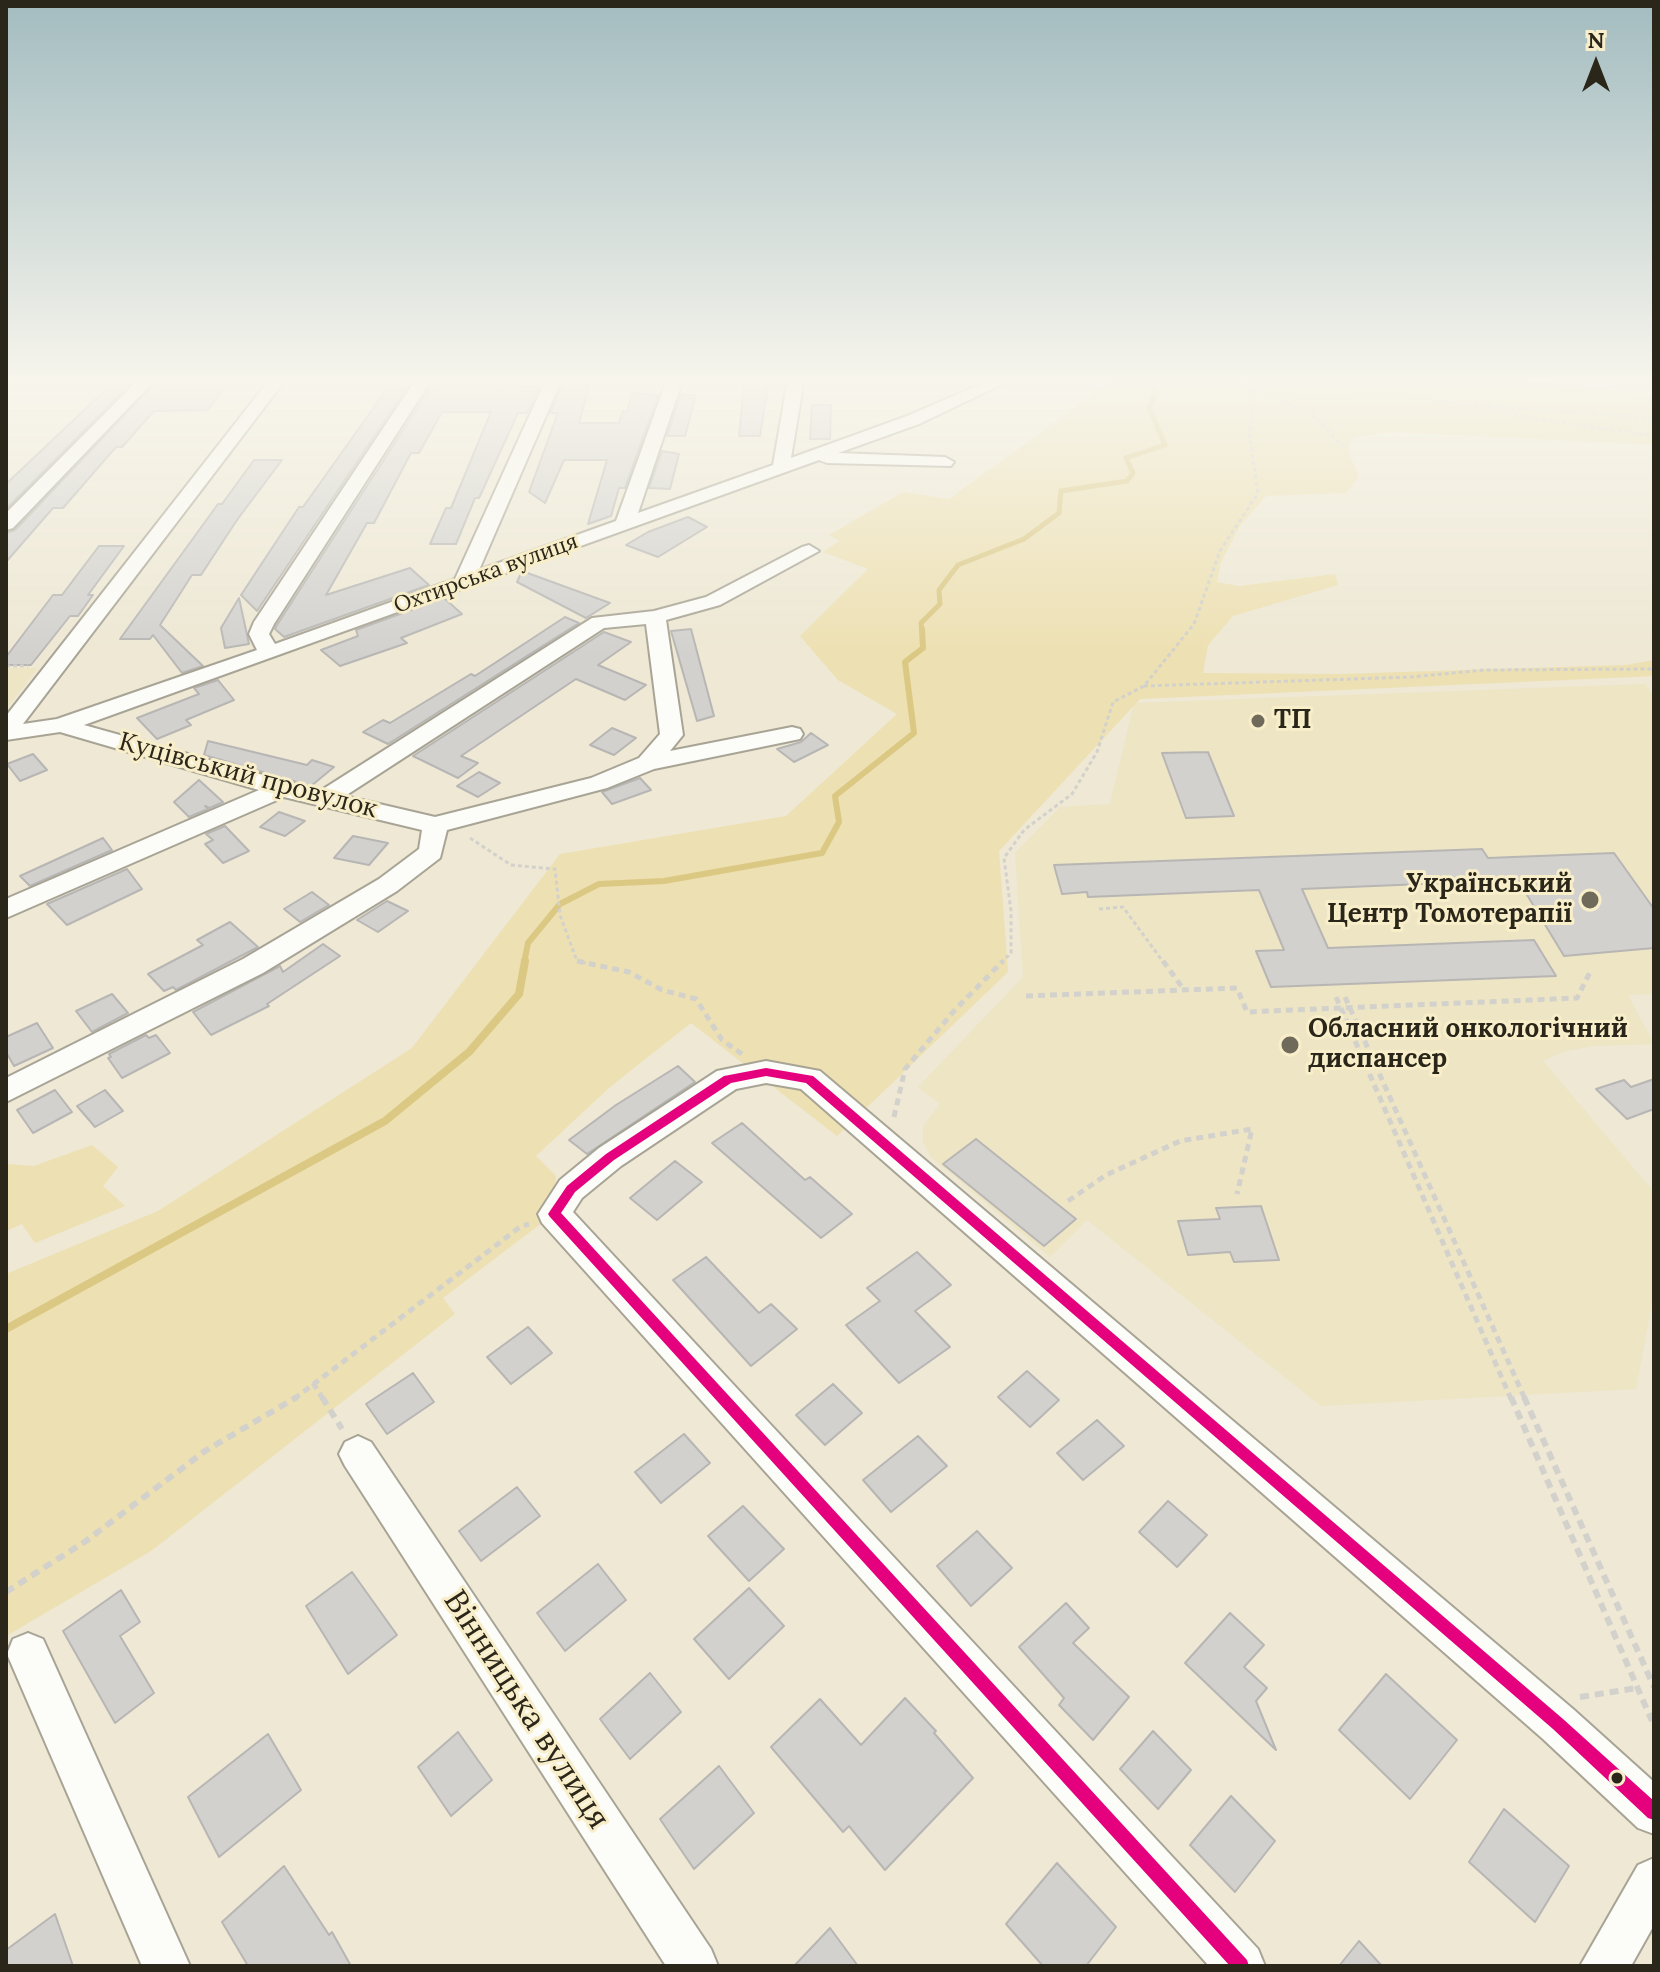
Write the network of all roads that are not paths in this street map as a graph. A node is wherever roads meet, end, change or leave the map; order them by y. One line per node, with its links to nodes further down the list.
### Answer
1 (58, 471): 8 (street)
2 (207, 471): 14 (street)
3 (364, 471): 12 (street)
4 (513, 471): 10 (street)
5 (643, 471): 7 (street)
6 (770, 471): 7 (street, Охтирська вулиця)
7 (625, 523): 10 (street, Охтирська вулиця)
8 (6, 524)
9 (809, 551): 11 (street)
10 (464, 581): 12 (street, Охтирська вулиця)
11 (655, 617): 16 (street); 18 (street)
12 (269, 653): 13 (street, Охтирська вулиця)
13 (61, 725): 14 (street, Охтирська вулиця); 17 (street, Куцівський провулок)
14 (6, 732)
15 (792, 734): 16 (street)
16 (647, 763): 19 (street)
17 (282, 789): 18 (street, Куцівський провулок); 20 (street)
18 (327, 797): 19 (street, Куцівський провулок)
19 (435, 825): 21 (street)
20 (6, 909)
21 (6, 1091)
22 (358, 1454): 27 (street, Вінницька вулиця)
23 (28, 1654): 26 (street)
24 (1654, 1812): 28 (street)
25 (1654, 1881): 29 (street)
26 (166, 1966)
27 (694, 1966)
28 (1241, 1966)
29 (1604, 1966)

